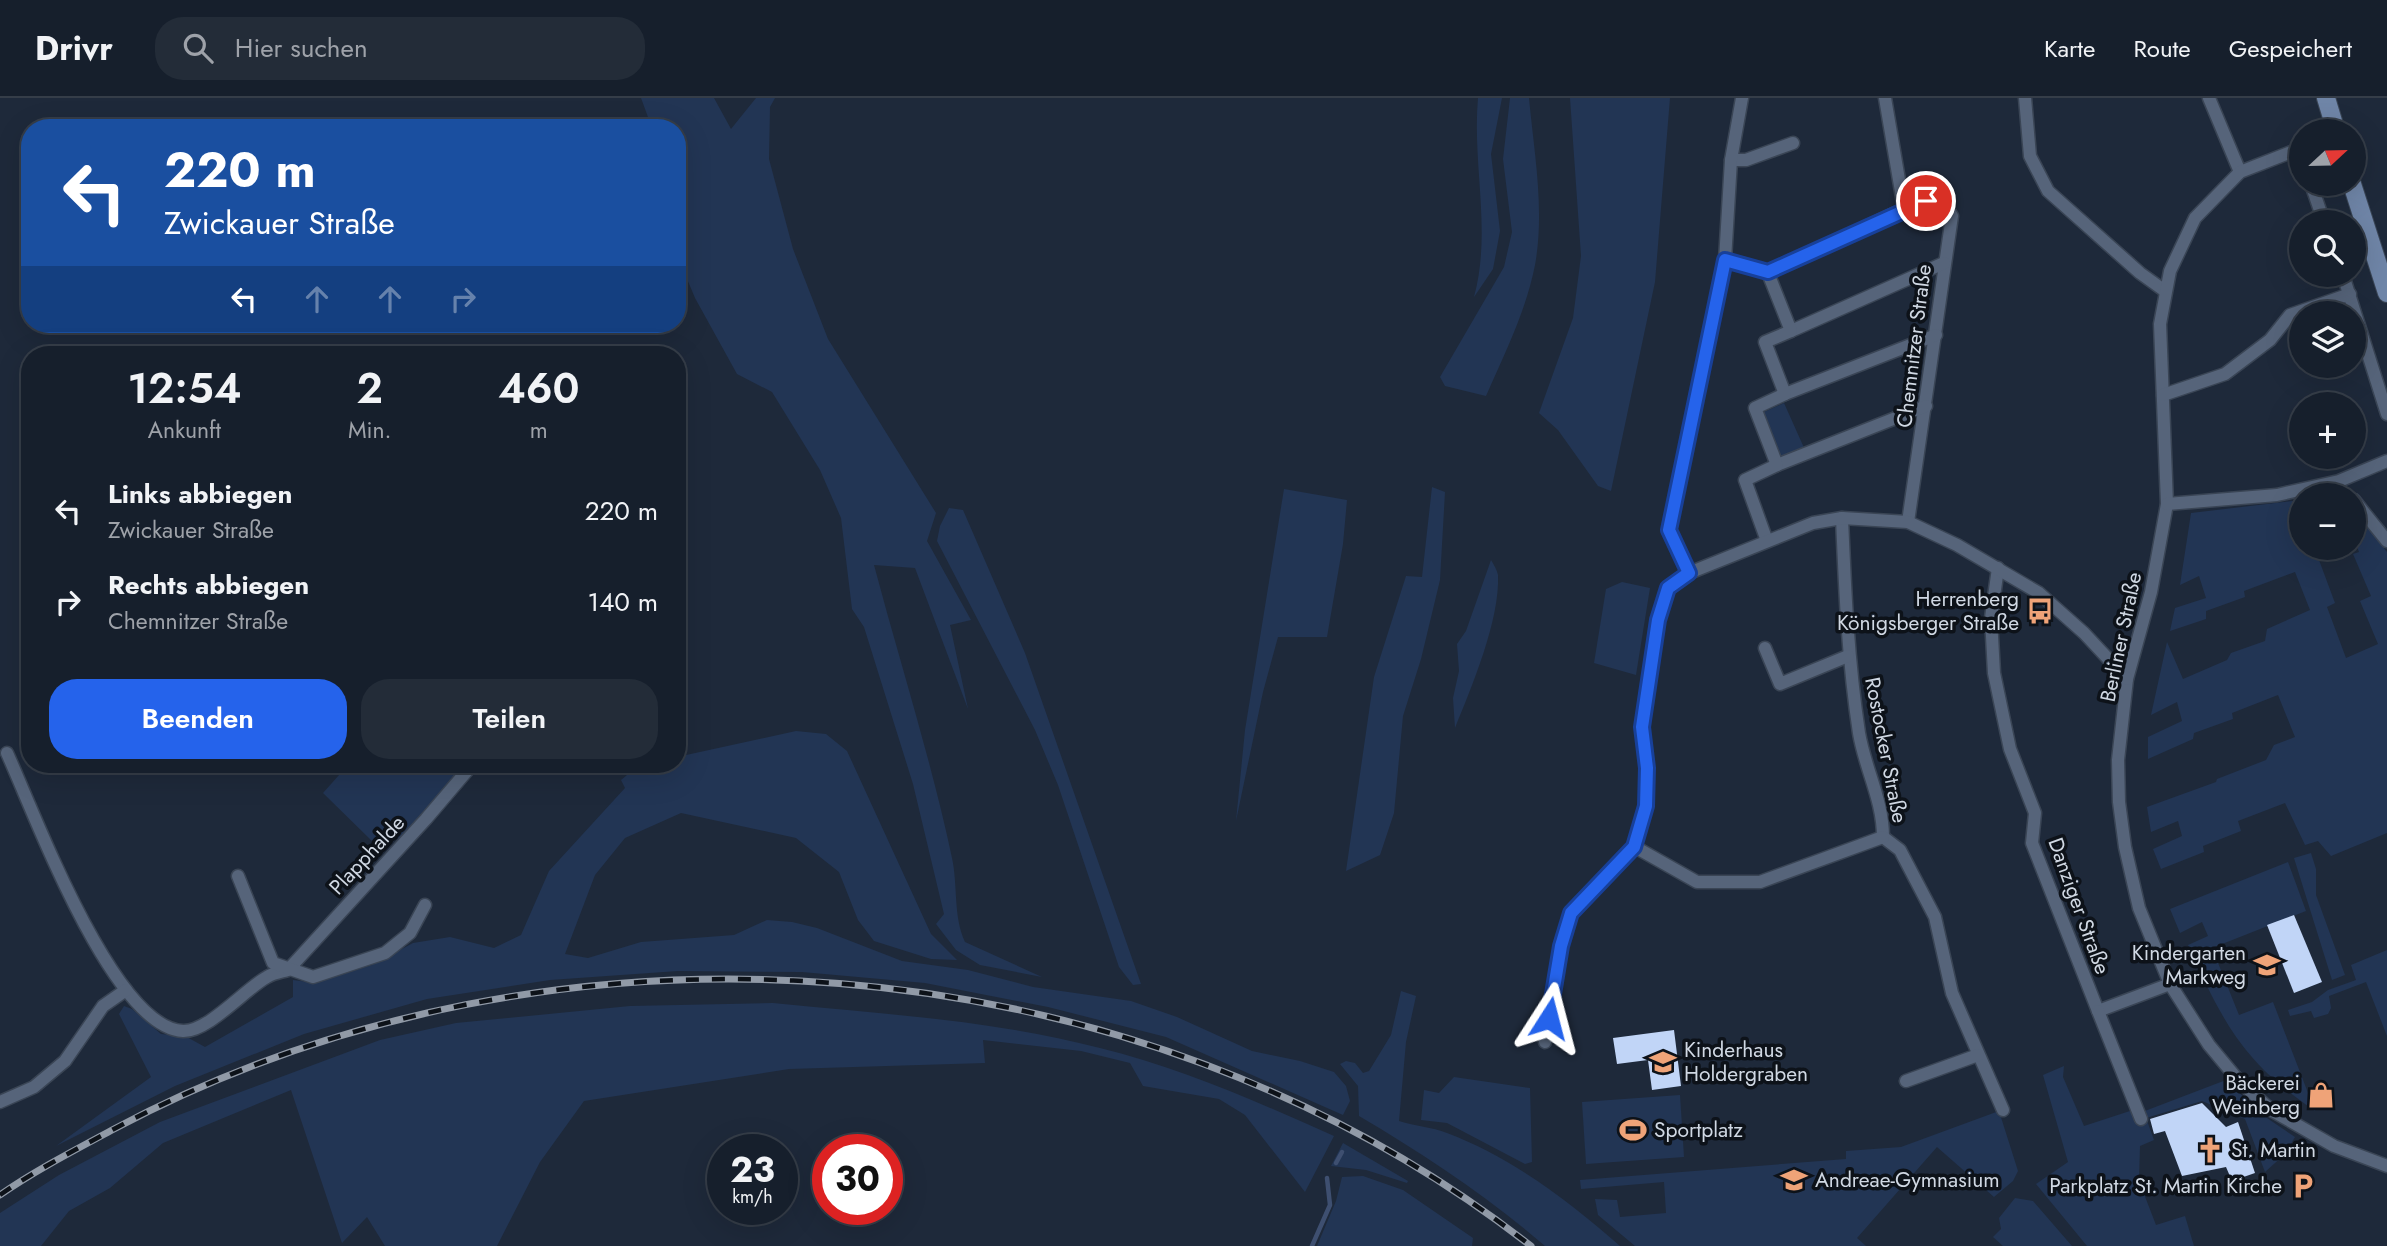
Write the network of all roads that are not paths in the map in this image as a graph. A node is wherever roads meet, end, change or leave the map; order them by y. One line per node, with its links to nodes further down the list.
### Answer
1 (1742, 98): 9 (street)
2 (1885, 98): 12 (street)
3 (2025, 98): 17 (street)
4 (2209, 98): 10 (street)
5 (2326, 98): 6 (main road)
6 (2332, 119)
7 (1793, 143): 9 (street)
8 (2289, 153): 10 (street, Berliner Straße)
9 (1731, 160): 13 (street)
10 (2240, 172): 17 (street, Berliner Straße)
11 (2356, 196): 18 (main road)
12 (1904, 209): 14 (street, Chemnitzer Straße); 15 (street, Chemnitzer Straße)
13 (1725, 260): 15 (street); 36 (street)
14 (1944, 263): 20 (street); 21 (street, Chemnitzer Straße)
15 (1768, 272): 20 (street)
16 (2347, 287): 19 (street)
17 (2165, 291): 23 (street, Berliner Straße)
18 (2387, 293)
19 (2350, 294): 23 (street); 25 (street)
20 (1791, 331): 22 (street)
21 (1936, 335): 22 (street); 24 (street, Chemnitzer Straße)
22 (1785, 394): 27 (street)
23 (2163, 395): 29 (street, Berliner Straße)
24 (1926, 406): 27 (street); 32 (street, Chemnitzer Straße)
25 (2387, 414)
26 (2387, 461): 28 (street)
27 (1777, 465): 33 (street)
28 (2339, 481): 29 (street)
29 (2167, 504): 39 (street, Berliner Straße)
30 (2366, 515): 34 (street)
31 (1842, 519): 32 (street); 33 (street); 38 (street, Rostocker Straße)
32 (1908, 523): 35 (street)
33 (1767, 541): 36 (street)
34 (2387, 541)
35 (1998, 568): 39 (street); 49 (street, Danziger Straße)
36 (1689, 573): 43 (street)
37 (1765, 648): 38 (street, Rostocker Straße)
38 (1848, 656): 42 (street, Rostocker Straße)
39 (2127, 679): 47 (street, Berliner Straße)
40 (7, 754): 48 (street, Plapphalde)
41 (465, 773): 46 (street, Plapphalde)
42 (1883, 837): 43 (street, Rostocker Straße); 51 (street)
43 (1634, 847): 50 (street)
44 (238, 876): 46 (street)
45 (425, 905): 46 (street)
46 (288, 970): 48 (street, Plapphalde)
47 (2170, 984): 49 (street); 56 (street, Berliner Straße)
48 (126, 990): 53 (street)
49 (2098, 1011): 55 (street, Danziger Straße)
50 (1545, 1042)
51 (1978, 1055): 52 (street); 54 (street)
52 (1906, 1081)
53 (0, 1102)
54 (2003, 1110)
55 (2141, 1119)
56 (2387, 1166)

